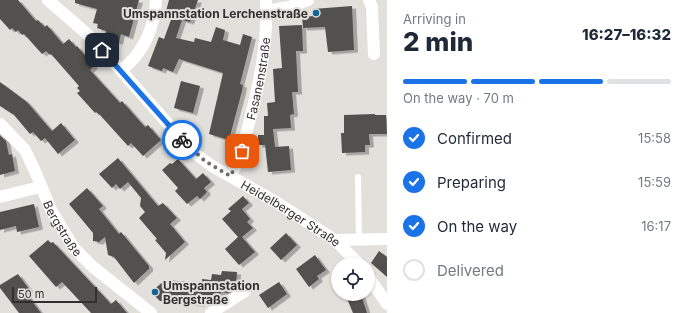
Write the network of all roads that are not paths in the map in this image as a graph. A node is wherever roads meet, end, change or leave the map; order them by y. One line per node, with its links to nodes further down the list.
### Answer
1 (48, 0): 7 (street, Heidelberger Straße)
2 (156, 0): 7 (street)
3 (308, 0): 5 (street)
4 (369, 0): 6 (street)
5 (266, 6): 9 (street, Fasanenstraße)
6 (374, 54)
7 (121, 70): 9 (street, Heidelberger Straße)
8 (0, 124): 11 (street, Bergstraße)
9 (230, 176): 15 (street, Heidelberger Straße)
10 (358, 178): 13 (lane)
11 (40, 186): 12 (street); 20 (street, Bergstraße)
12 (0, 197)
13 (359, 238): 14 (street); 15 (street)
14 (387, 239)
15 (335, 240): 16 (street, Heidelberger Straße)
16 (352, 257)
17 (375, 286): 19 (street)
18 (245, 291): 21 (street)
19 (387, 304)
20 (151, 313)
21 (211, 313)

